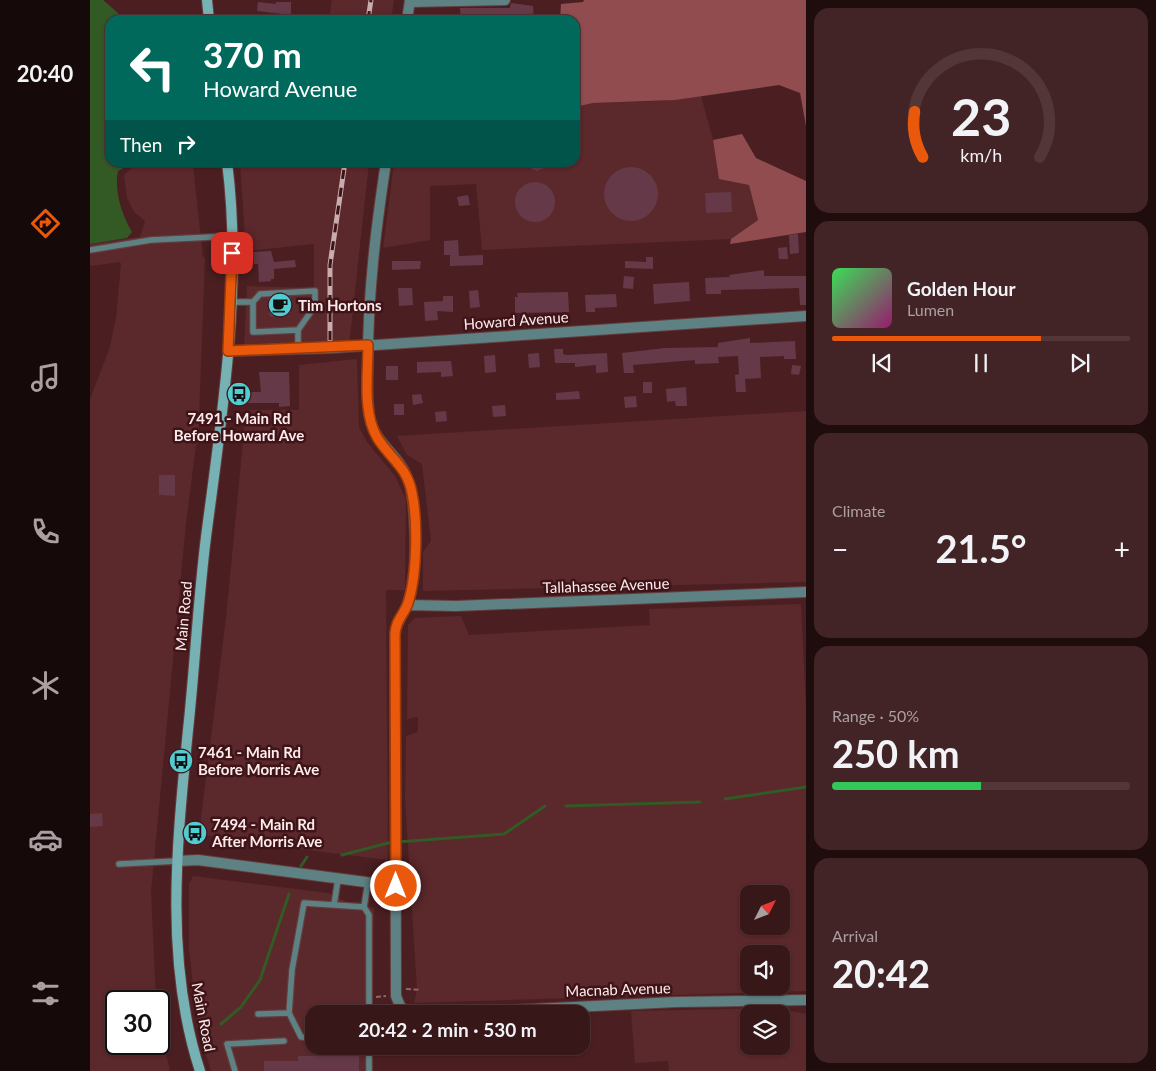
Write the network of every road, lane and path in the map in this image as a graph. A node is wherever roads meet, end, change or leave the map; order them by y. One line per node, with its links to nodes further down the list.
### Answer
1 (207, 0): 4 (main road)
2 (505, 0): 3 (street)
3 (410, 1): 5 (street)
4 (210, 15)
5 (408, 15)
6 (227, 167): 8 (main road, Main Road)
7 (385, 167): 14 (street)
8 (232, 236): 9 (lane); 10 (main road, Main Road)
9 (90, 250)
10 (230, 302): 11 (lane); 16 (main road, Main Road)
11 (253, 302): 13 (lane); 13 (lane)
12 (806, 316): 14 (street, Howard Avenue)
13 (298, 330): 15 (lane)
14 (368, 345): 15 (street, Howard Avenue); 18 (street)
15 (298, 349): 16 (street, Howard Avenue)
16 (228, 351): 19 (main road, Main Road)
17 (806, 592): 18 (street, Tallahassee Avenue)
18 (408, 605): 23 (street)
19 (177, 861): 20 (lane); 21 (street); 38 (main road, Main Road)
20 (119, 864)
21 (338, 879): 22 (street); 24 (lane)
22 (368, 882): 23 (street); 25 (lane)
23 (396, 886): 27 (street)
24 (334, 905): 25 (lane); 33 (lane)
25 (364, 908): 30 (lane)
26 (421, 990): 27 (path)
27 (396, 992): 28 (path); 31 (street)
28 (372, 997)
29 (806, 1000): 32 (street, Macnab Avenue)
30 (369, 1005)
31 (400, 1005)
32 (590, 1006)
33 (289, 1013): 34 (lane); 35 (lane)
34 (258, 1014)
35 (305, 1037)
36 (284, 1041): 39 (lane)
37 (369, 1055): 40 (lane)
38 (200, 1071)
39 (235, 1071)
40 (369, 1071)

